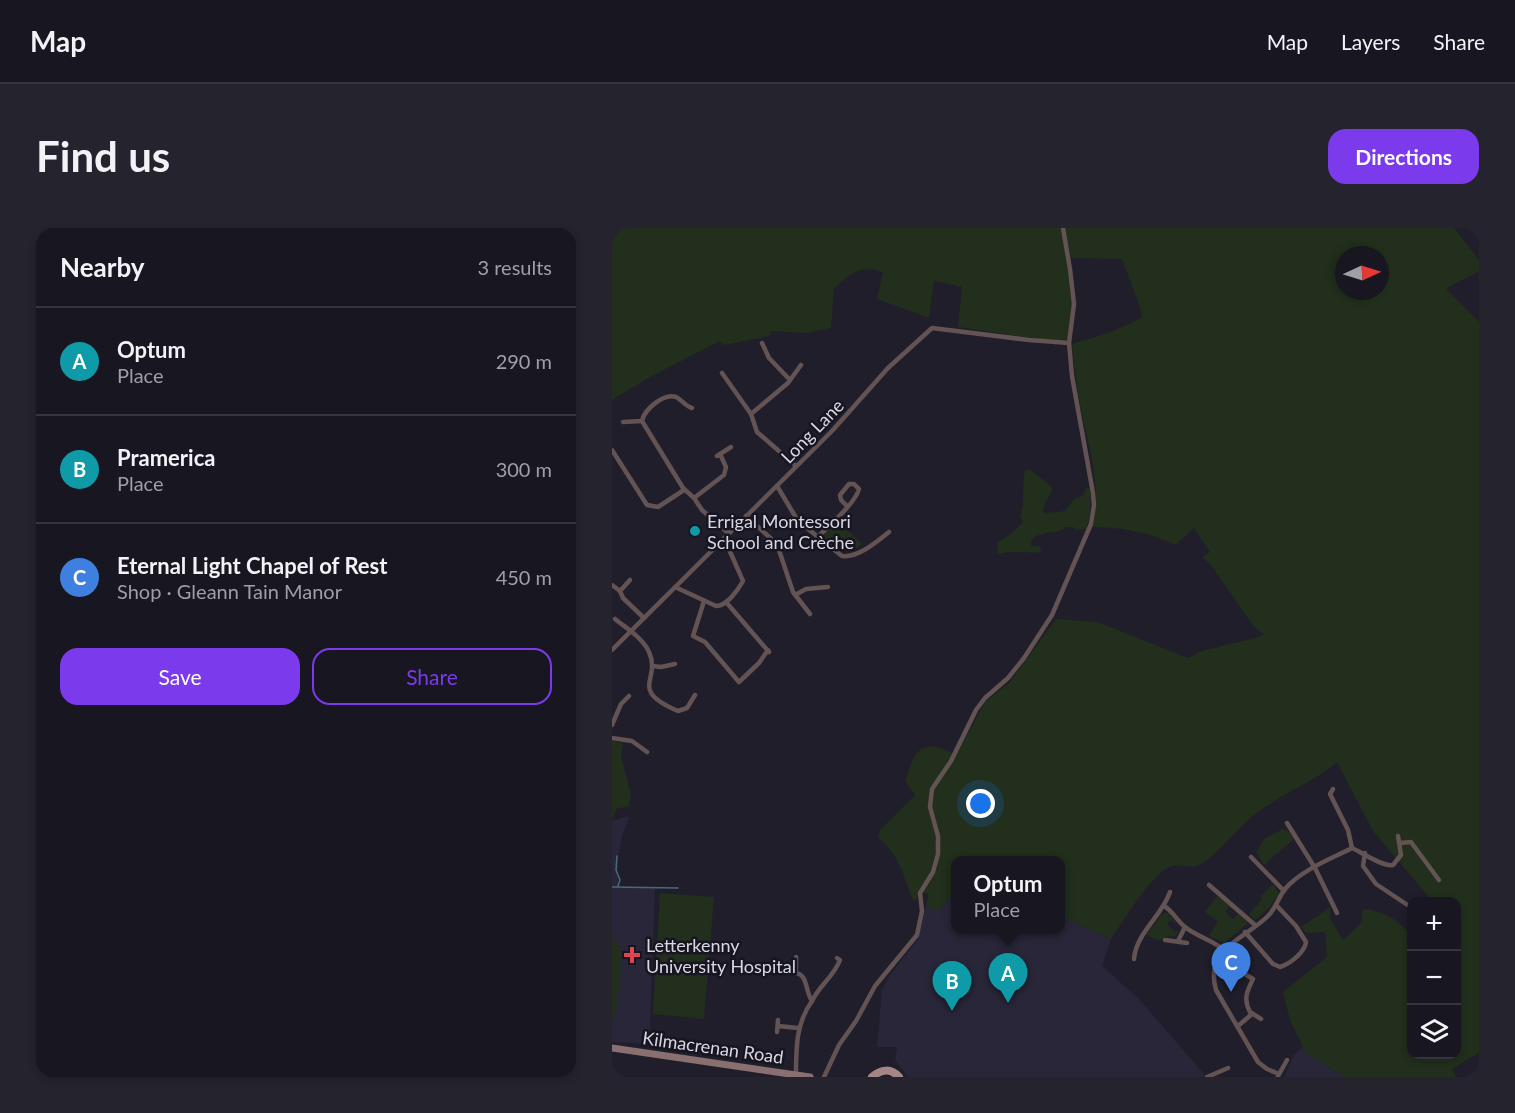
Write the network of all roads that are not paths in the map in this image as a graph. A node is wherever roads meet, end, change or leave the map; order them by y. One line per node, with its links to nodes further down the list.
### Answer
1 (1063, 228): 3 (street)
2 (762, 343): 6 (street)
3 (1069, 343): 13 (street, Long Lane); 82 (street)
4 (801, 366): 6 (street)
5 (722, 373): 8 (street)
6 (790, 380): 8 (street)
7 (692, 408): 9 (street)
8 (751, 414): 13 (street)
9 (642, 421): 10 (street); 15 (street)
10 (623, 422)
11 (732, 447): 16 (street)
12 (612, 450): 15 (street)
13 (796, 466): 14 (street, Long Lane)
14 (777, 486): 18 (street, Long Lane); 21 (street)
15 (684, 490): 16 (street)
16 (694, 498): 20 (street)
17 (847, 506): 17 (street); 21 (street)
18 (746, 516): 20 (street, Long Lane); 26 (street)
19 (889, 532): 21 (street)
20 (726, 536): 24 (street, Long Lane); 29 (street)
21 (818, 537)
22 (630, 580): 25 (street)
23 (612, 585): 25 (street)
24 (675, 587): 28 (street); 31 (street, Long Lane)
25 (620, 591): 31 (street)
26 (795, 595): 27 (street); 30 (street)
27 (823, 596)
28 (704, 601): 29 (street); 29 (street)
29 (726, 602)
30 (810, 614)
31 (644, 618): 33 (street, Long Lane)
32 (615, 619): 33 (street)
33 (631, 631): 34 (street, Long Lane); 36 (street)
34 (612, 650)
35 (675, 664): 36 (street)
36 (652, 666): 37 (street)
37 (695, 695)
38 (629, 696): 39 (street)
39 (612, 724)
40 (612, 738): 41 (street)
41 (647, 752)
42 (1323, 794): 46 (street)
43 (1287, 823): 49 (street)
44 (1398, 836): 45 (street)
45 (1400, 843): 47 (street); 50 (street)
46 (1352, 848): 47 (street); 49 (street)
47 (1365, 854): 56 (street)
48 (1251, 856): 52 (street)
49 (1315, 868): 52 (street); 57 (street)
50 (1439, 880)
51 (1209, 885): 58 (street)
52 (1284, 891): 55 (street)
53 (1170, 892): 54 (street)
54 (1164, 906): 59 (street); 67 (street)
55 (1277, 906): 58 (street); 60 (street)
56 (1407, 906)
57 (1337, 914)
58 (1255, 925): 60 (street)
59 (1185, 927): 62 (street); 64 (street)
60 (1245, 932): 64 (street)
61 (1165, 940): 62 (street)
62 (1178, 941): 63 (street)
63 (1187, 943)
64 (1224, 950): 72 (street)
65 (796, 957): 69 (street)
66 (837, 958): 69 (street)
67 (1134, 959)
68 (1227, 970): 70 (street)
69 (812, 1001): 73 (street)
70 (1252, 1014): 71 (street); 72 (street)
71 (1261, 1019)
72 (1238, 1026): 80 (street)
73 (798, 1028): 74 (street); 79 (street)
74 (777, 1032)
75 (612, 1048): 78 (main road, Kilmacrenan Road)
76 (1287, 1060): 80 (street)
77 (1228, 1068): 85 (street)
78 (766, 1074): 79 (main road, Kilmacrenan Road)
79 (795, 1075): 81 (main road, Kilmacrenan Road)
80 (1278, 1076)
81 (810, 1077)
82 (824, 1077)
83 (872, 1077): 84 (main road)
84 (899, 1077)
85 (1207, 1077)

